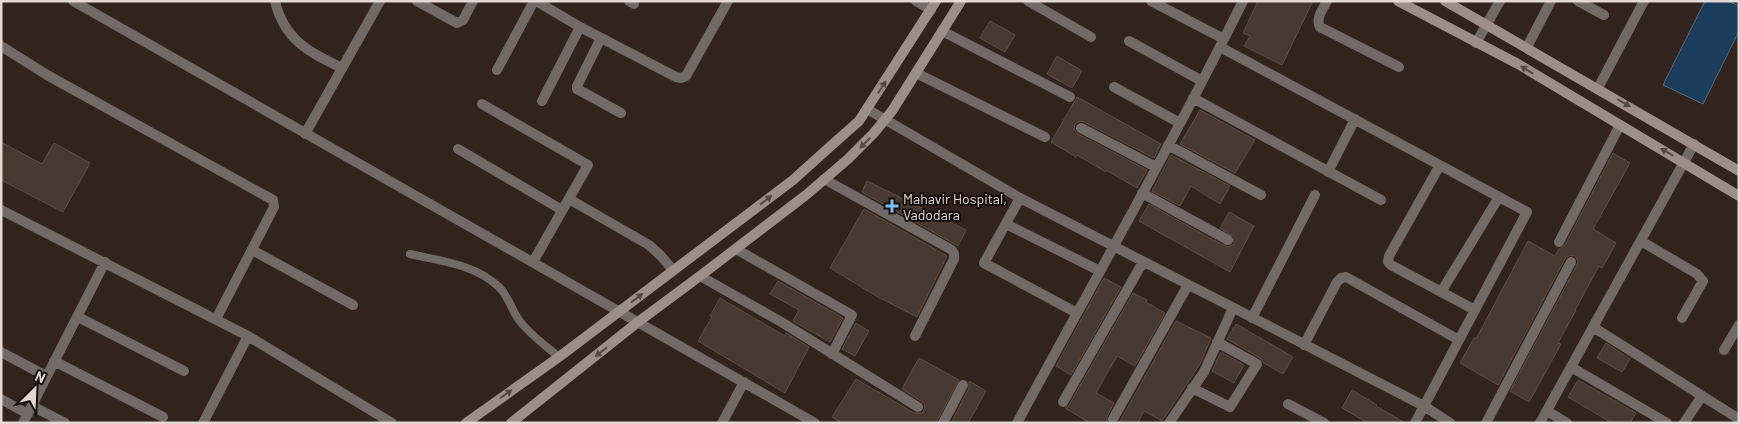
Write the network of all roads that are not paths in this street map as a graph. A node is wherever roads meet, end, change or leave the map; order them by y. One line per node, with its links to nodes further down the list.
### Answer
1 (73, 1): 50 (street)
2 (275, 1): 33 (street)
3 (380, 1): 33 (street)
4 (417, 1): 5 (street)
5 (473, 1)
6 (535, 1): 23 (street); 34 (street)
7 (728, 1): 26 (street)
8 (916, 1): 20 (street)
9 (961, 1): 24 (street)
10 (1028, 1): 25 (street)
11 (1151, 1): 28 (street)
12 (1243, 1): 28 (street)
13 (1327, 1): 32 (street)
14 (1398, 1): 29 (street)
15 (1445, 1): 22 (street)
16 (1500, 1): 22 (street)
17 (1551, 1): 31 (street)
18 (1578, 1): 21 (street)
19 (1644, 1): 38 (street)
20 (933, 6): 43 (street, one-way to 20)
21 (1604, 15)
22 (1486, 24): 29 (street); 31 (street)
23 (580, 27): 26 (street); 41 (street)
24 (942, 31): 35 (street); 39 (street)
25 (1091, 37)
26 (601, 38): 44 (street)
27 (1129, 41): 36 (street)
28 (1222, 43): 36 (street); 46 (street)
29 (1476, 43): 48 (street, one-way to 29)
30 (1, 46): 77 (street)
31 (1526, 47): 38 (street)
32 (1399, 67)
33 (342, 68): 50 (street)
34 (498, 70)
35 (916, 73): 45 (street); 51 (street)
36 (1202, 81): 40 (street)
37 (1114, 87): 47 (street)
38 (1598, 88): 52 (street, one-way to 52)
39 (1070, 97)
40 (1193, 98): 47 (street); 59 (street)
41 (542, 101)
42 (482, 104): 67 (street)
43 (867, 110): 45 (street); 83 (street, one-way to 43)
44 (621, 113)
45 (885, 119): 60 (street, one-way to 60); 66 (street)
46 (1355, 119): 56 (street); 59 (street)
47 (1180, 123): 53 (street)
48 (1620, 125): 55 (street, one-way to 48); 74 (street)
49 (1081, 128): 57 (street)
50 (305, 134): 80 (street)
51 (1044, 137)
52 (1694, 144): 55 (street); 58 (street)
53 (1168, 145): 57 (street); 62 (street)
54 (458, 148): 70 (street)
55 (1684, 163): 64 (street); 73 (street)
56 (1440, 165): 65 (street); 87 (street)
57 (1156, 167): 61 (street)
58 (1739, 171)
59 (1328, 172): 68 (street)
60 (824, 179): 76 (street); 101 (street)
61 (1142, 194): 72 (street); 75 (street)
62 (1261, 195)
63 (1315, 195): 94 (street)
64 (1739, 196)
65 (1499, 197): 87 (street); 91 (street)
66 (1020, 198): 71 (street); 75 (street)
67 (569, 199): 70 (street); 83 (street)
68 (1381, 200)
69 (1, 210): 79 (street)
70 (562, 210): 80 (street)
71 (1006, 224): 84 (street); 92 (street)
72 (1228, 240)
73 (1641, 241): 95 (street); 99 (street)
74 (1558, 242)
75 (1113, 247): 81 (street); 84 (street)
76 (736, 249): 85 (street); 107 (street)
77 (252, 250): 88 (street); 96 (street)
78 (410, 254): 108 (lane)
79 (105, 262): 93 (street); 96 (street)
80 (533, 262): 90 (street)
81 (1143, 262): 86 (street); 118 (street)
82 (1571, 262): 140 (street)
83 (673, 270): 90 (street, one-way to 83)
84 (1100, 272): 92 (street)
85 (700, 276): 97 (street); 107 (street)
86 (1188, 285): 89 (street); 125 (street)
87 (1440, 292): 91 (street)
88 (353, 305)
89 (1232, 308): 94 (street); 103 (street)
90 (620, 310): 97 (street); 108 (street)
91 (1475, 310): 102 (street)
92 (1077, 313): 135 (street)
93 (78, 317): 109 (street); 111 (street)
94 (1252, 318): 104 (street)
95 (1682, 318)
96 (216, 319): 100 (street)
97 (638, 322): 113 (street); 127 (street, one-way to 127)
98 (1739, 325): 105 (street)
99 (1593, 326): 110 (street); 116 (street)
100 (248, 336): 129 (street); 130 (street)
101 (915, 336)
102 (1459, 340): 104 (street); 120 (street)
103 (1217, 342): 115 (street); 115 (street)
104 (1304, 345): 120 (street)
105 (1724, 350)
106 (1, 352): 112 (street)
107 (832, 354): 121 (street)
108 (559, 357): 131 (street, one-way to 108)
109 (54, 361): 112 (street); 124 (street)
110 (1571, 367): 122 (street); 143 (street)
111 (184, 371)
112 (46, 376): 123 (street)
113 (744, 382): 132 (street); 133 (street)
114 (963, 385): 134 (street)
115 (1192, 388): 136 (street)
116 (1702, 396): 126 (street); 144 (street)
117 (1, 399): 123 (street)
118 (1063, 402)
119 (1288, 404): 137 (street)
120 (1424, 406): 138 (street); 139 (street)
121 (918, 407)
122 (1547, 411): 141 (street); 142 (street)
123 (27, 414): 128 (street)
124 (163, 418)
125 (1113, 418)
126 (1739, 418)
127 (517, 421)
128 (65, 423)
129 (203, 423)
130 (392, 423)
131 (466, 423)
132 (722, 423)
133 (815, 423)
134 (943, 423)
135 (1017, 423)
136 (1169, 423)
137 (1324, 423)
138 (1415, 423)
139 (1450, 423)
140 (1486, 423)
141 (1540, 423)
142 (1567, 423)
143 (1667, 423)
144 (1684, 423)

